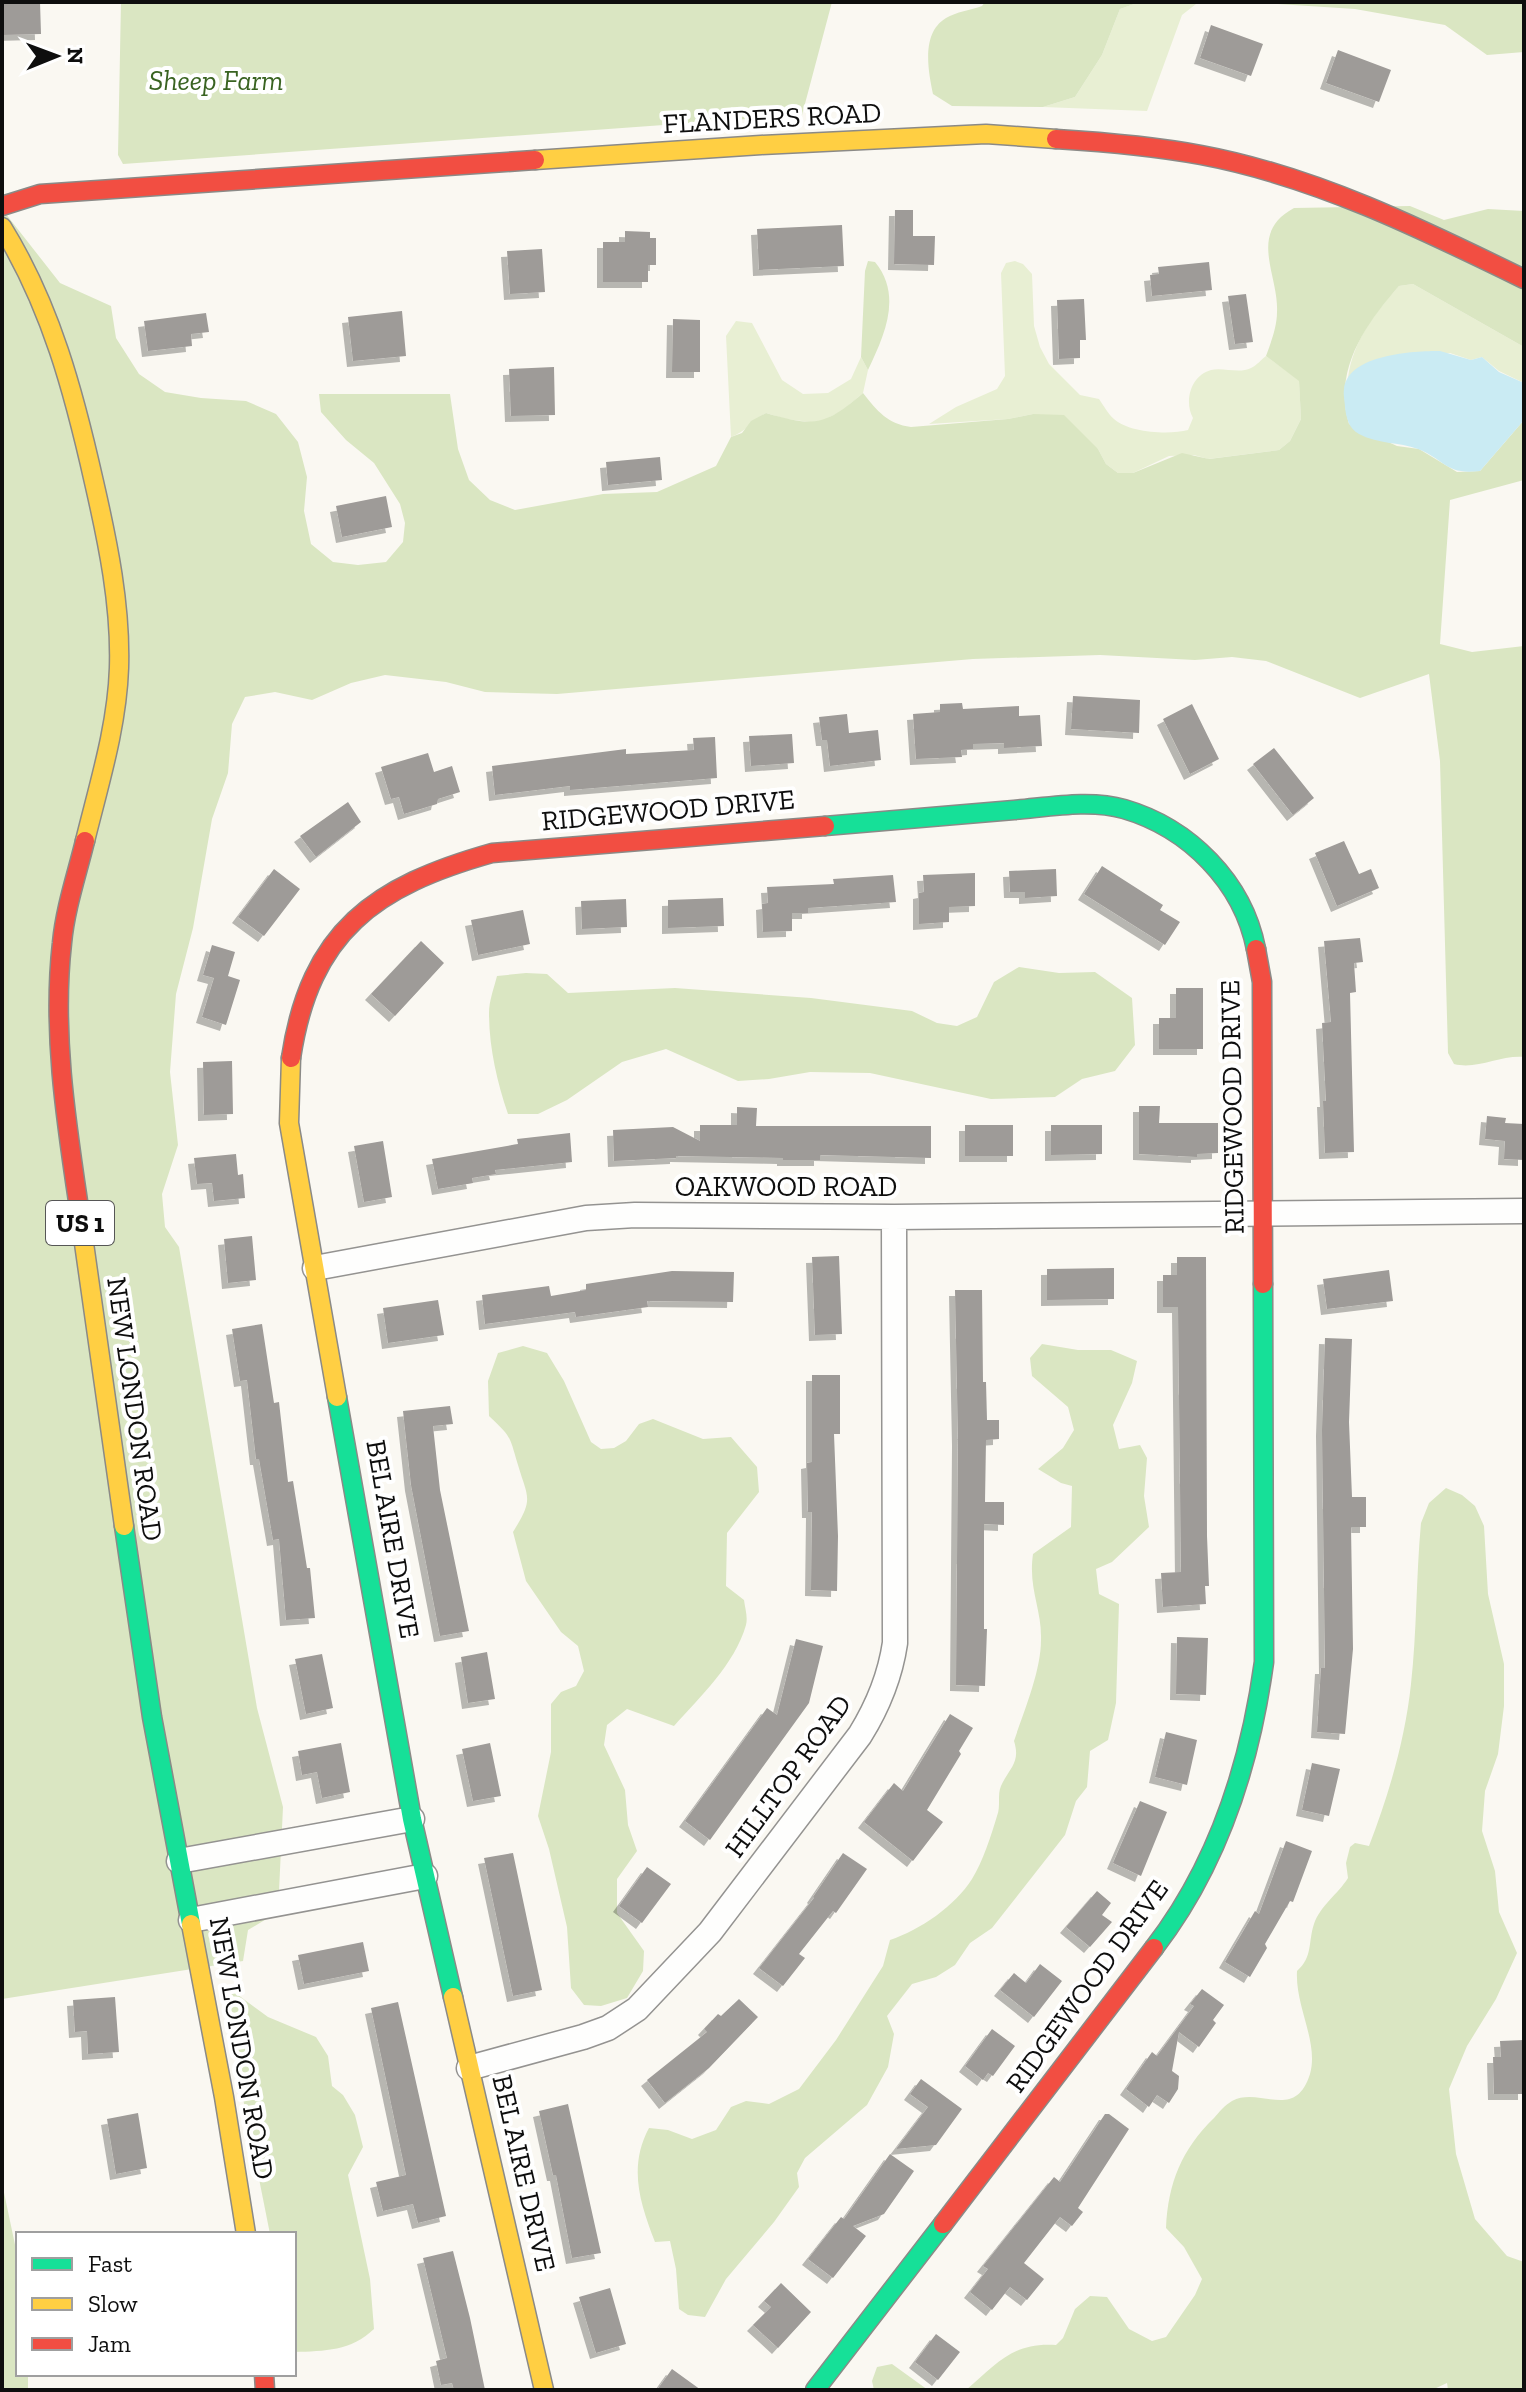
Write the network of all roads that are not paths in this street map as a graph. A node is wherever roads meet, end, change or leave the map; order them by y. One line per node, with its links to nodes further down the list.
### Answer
1 (2, 206): 3 (street, FLANDERS ROAD)
2 (2, 227): 9 (street, NEW LONDON ROAD / US 1)
3 (1524, 279)
4 (1524, 1211): 5 (street, OAKWOOD ROAD)
5 (1261, 1213): 6 (street, OAKWOOD ROAD); 7 (street, RIDGEWOOD DRIVE); 15 (street, RIDGEWOOD DRIVE)
6 (894, 1217): 7 (street, OAKWOOD ROAD); 12 (street, HILLTOP ROAD)
7 (315, 1268): 8 (street, BEL AIRE DRIVE)
8 (412, 1819): 9 (street); 10 (street, BEL AIRE DRIVE)
9 (179, 1861): 11 (street, NEW LONDON ROAD / US 1)
10 (425, 1876): 11 (street); 12 (street, BEL AIRE DRIVE)
11 (191, 1920): 13 (street, NEW LONDON ROAD / US 1)
12 (469, 2068): 14 (street, BEL AIRE DRIVE)
13 (246, 2232)
14 (544, 2390)
15 (815, 2390)

